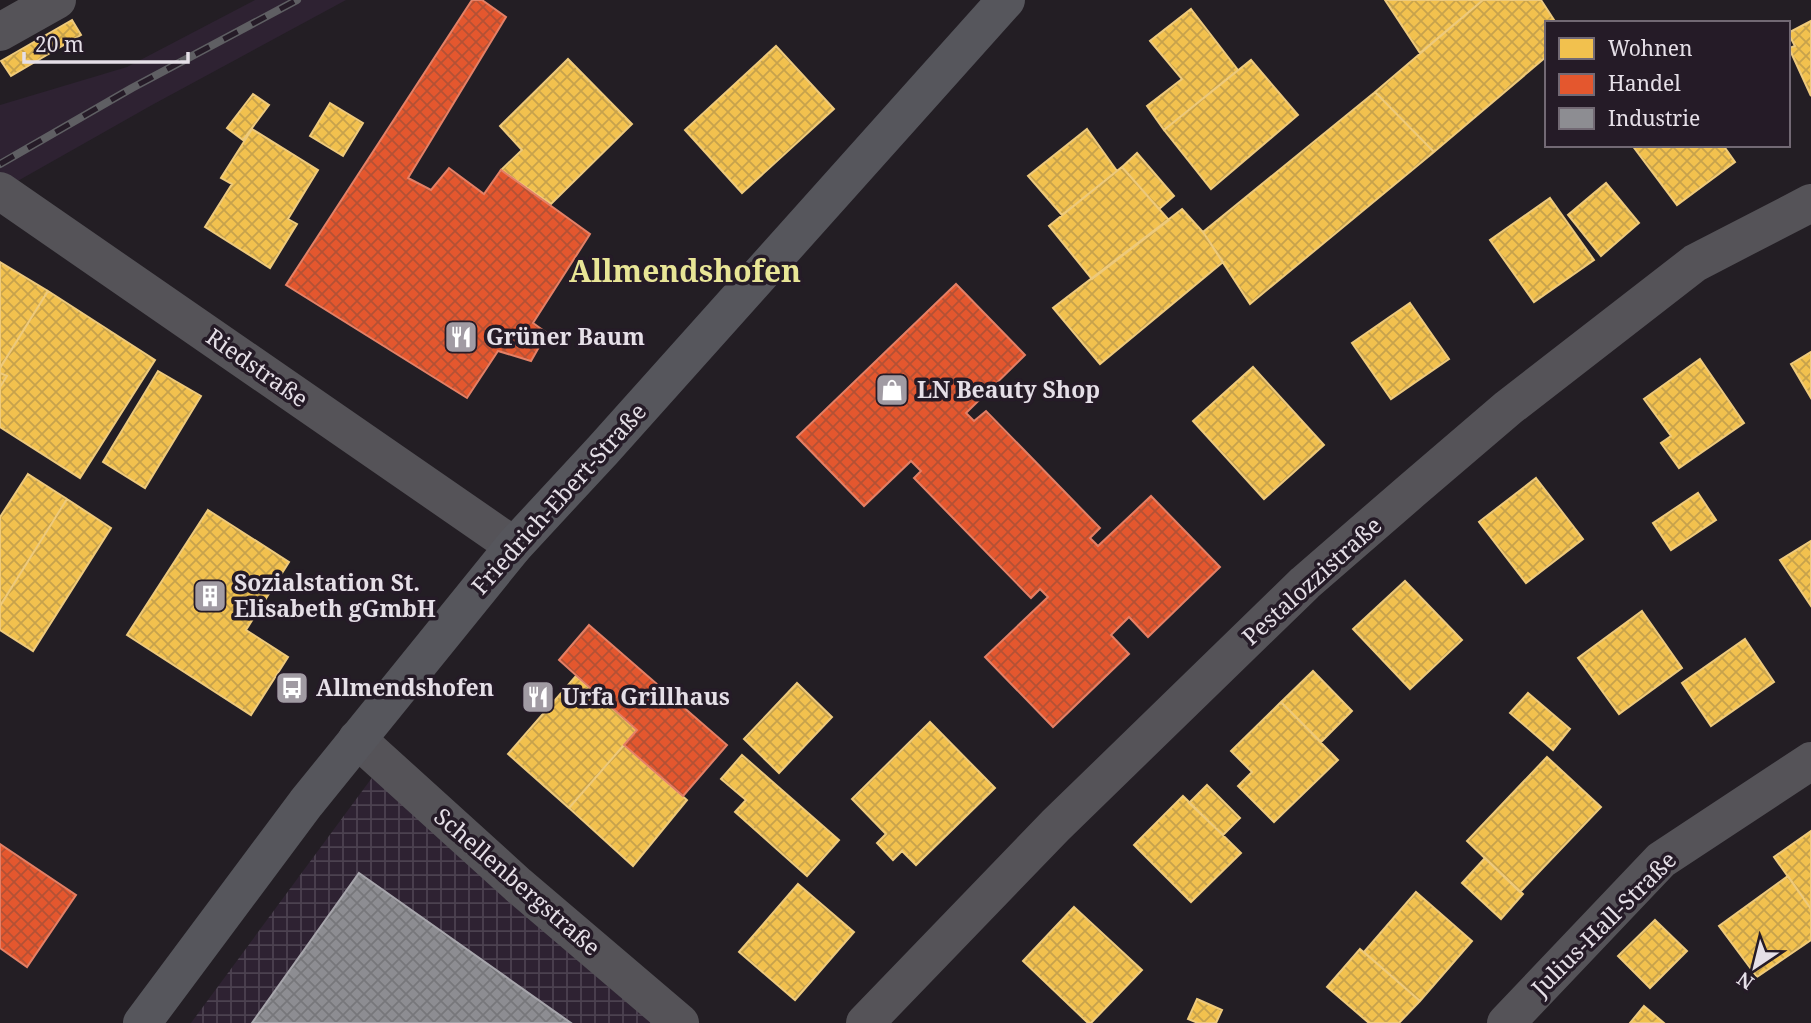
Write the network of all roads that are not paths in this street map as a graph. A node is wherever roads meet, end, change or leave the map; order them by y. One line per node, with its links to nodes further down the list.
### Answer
1 (57, 0): 3 (street)
2 (1006, 0): 6 (main road, Friedrich-Ebert-Straße)
3 (0, 33)
4 (1811, 203): 11 (street, Pestalozzistraße)
5 (10, 210): 6 (street, Riedstraße)
6 (514, 546): 7 (main road, Friedrich-Ebert-Straße)
7 (357, 739): 9 (main road, Friedrich-Ebert-Straße); 10 (street, Schellenbergstraße)
8 (1811, 761): 12 (street, Julius-Hall-Straße)
9 (142, 1023)
10 (680, 1023)
11 (865, 1023)
12 (1506, 1023)

